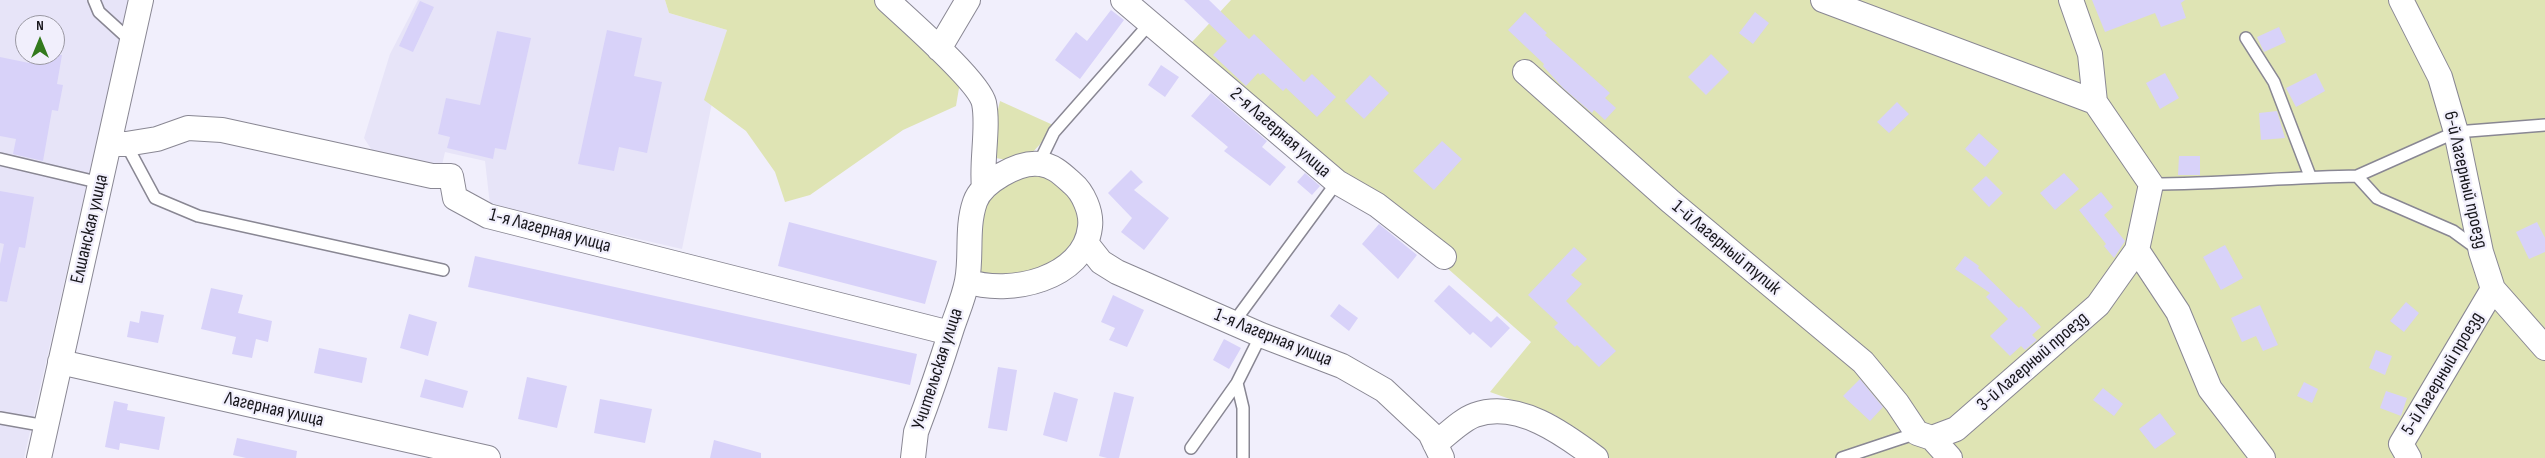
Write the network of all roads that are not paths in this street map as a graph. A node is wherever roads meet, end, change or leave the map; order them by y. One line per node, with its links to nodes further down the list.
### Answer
1 (94, 0): 11 (lane)
2 (141, 0): 11 (street, Елшанская улица)
3 (886, 0): 12 (street)
4 (968, 0): 12 (street)
5 (1123, 0): 9 (street, 2-я Лагерная улица)
6 (1823, 0): 14 (street)
7 (2071, 0): 14 (street)
8 (2401, 0): 16 (street, 6-й Лагерный проезд)
9 (1151, 22): 19 (lane); 22 (street, 2-я Лагерная улица)
10 (2246, 38): 20 (lane)
11 (132, 42): 17 (street, Елшанская улица)
12 (939, 49): 25 (street)
13 (1525, 72): 41 (street, 1-й Лагерный тупик)
14 (2095, 102): 24 (street)
15 (2545, 126): 16 (lane)
16 (2456, 132): 21 (lane); 28 (street, 6-й Лагерный проезд)
17 (118, 144): 23 (street, Елшанская улица); 30 (lane); 34 (street, 1-я Лагерная улица)
18 (0, 159): 23 (lane)
19 (1039, 163): 25 (street); 26 (street)
20 (2310, 176): 21 (lane); 24 (lane)
21 (2357, 176): 28 (lane)
22 (1337, 182): 29 (street, 2-я Лагерная улица); 33 (lane)
23 (101, 183): 37 (street, Елшанская улица)
24 (2150, 184): 27 (street)
25 (984, 188): 31 (street)
26 (1086, 243): 31 (street); 33 (street, 1-я Лагерная улица)
27 (2137, 250): 41 (street, 3-й Лагерный проезд); 51 (street)
28 (2481, 252): 32 (street, 6-й Лагерный проезд)
29 (1444, 257)
30 (443, 270)
31 (967, 281): 34 (street, Учительская улица)
32 (2493, 289): 36 (street, 6-й Лагерный проезд); 52 (street, 5-й Лагерный проезд)
33 (1234, 322): 35 (street, 1-я Лагерная улица)
34 (950, 333): 46 (street, Учительская улица)
35 (1261, 335): 38 (lane); 43 (street, 1-я Лагерная улица)
36 (2545, 348)
37 (60, 362): 40 (street, Елшанская улица); 45 (street, Лагерная улица)
38 (1237, 383): 42 (lane); 47 (lane)
39 (0, 418): 40 (lane)
40 (46, 426): 44 (street, Елшанская улица)
41 (1925, 436): 49 (lane); 50 (street)
42 (1191, 448)
43 (1438, 451): 48 (street)
44 (39, 458)
45 (488, 458)
46 (913, 458)
47 (1244, 458)
48 (1596, 458)
49 (1842, 458)
50 (1950, 458)
51 (2263, 458)
52 (2409, 458)

